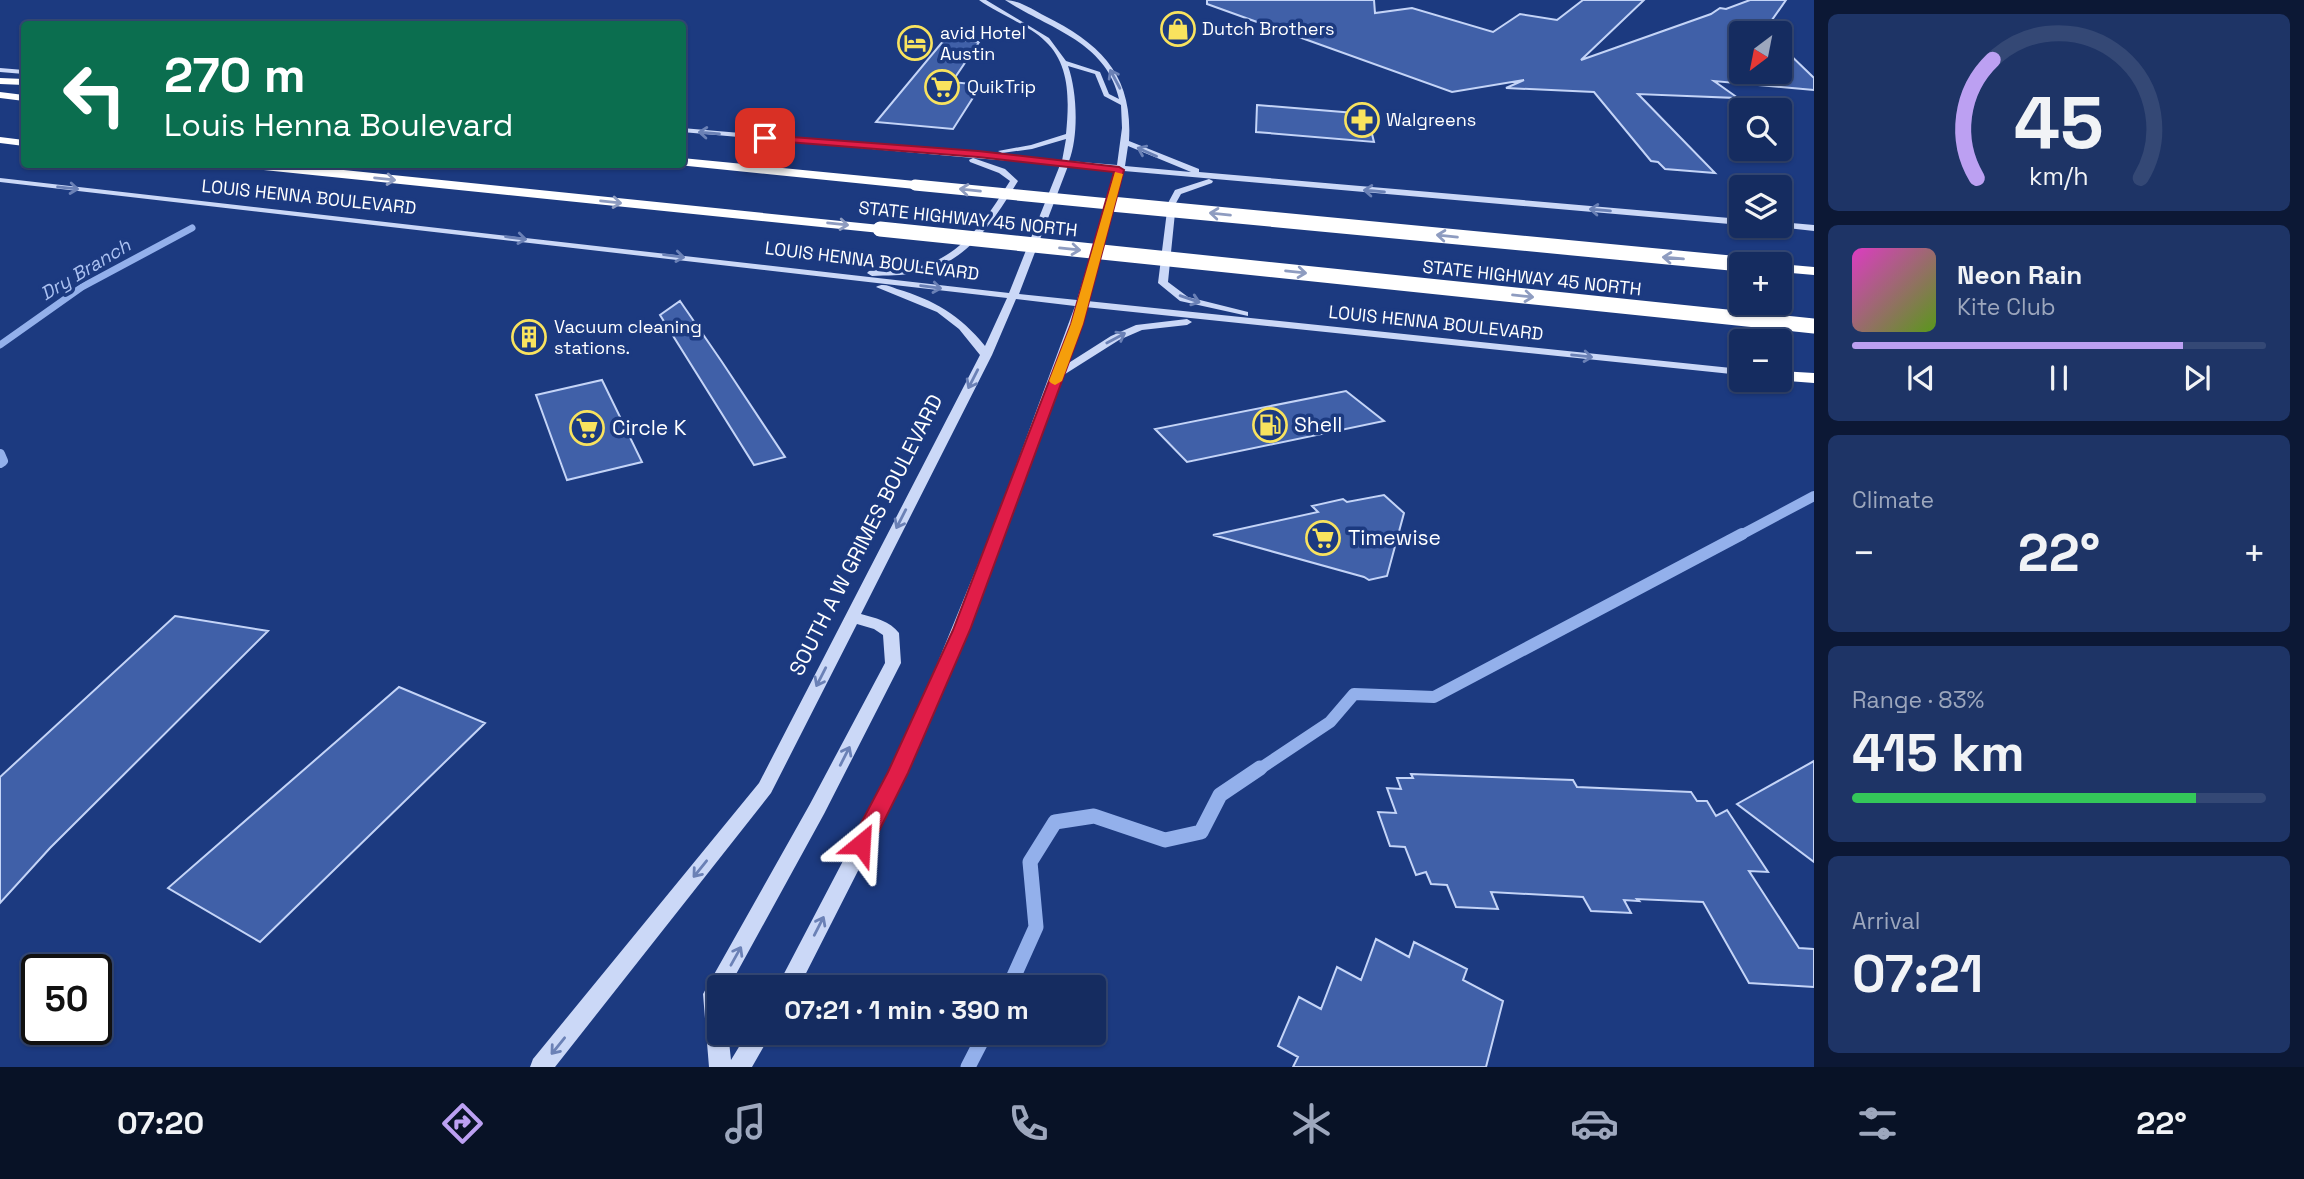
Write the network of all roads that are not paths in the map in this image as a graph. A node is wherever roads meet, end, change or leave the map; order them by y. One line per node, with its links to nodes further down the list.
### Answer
1 (982, 0): 3 (main road)
2 (1008, 0): 10 (main road, one-way to 2)
3 (1064, 62): 10 (main road); 12 (main road, SOUTH A W GRIMES BOULEVARD)
4 (0, 70): 5 (main road)
5 (21, 72)
6 (0, 80): 7 (highway)
7 (21, 82)
8 (0, 95): 9 (highway)
9 (21, 98)
10 (1123, 103): 14 (main road)
11 (686, 130): 16 (main road, one-way to 11)
12 (1069, 136): 17 (main road); 19 (main road, SOUTH A W GRIMES BOULEVARD)
13 (0, 140): 15 (highway)
14 (1124, 142): 21 (main road); 22 (main road, one-way to 14)
15 (21, 143)
16 (924, 150): 17 (main road); 30 (main road)
17 (978, 154): 19 (main road)
18 (686, 162): 27 (highway, STATE HIGHWAY 45 NORTH, one-way to 18, bridge)
19 (1066, 163): 21 (main road); 31 (main road, SOUTH A W GRIMES BOULEVARD)
20 (283, 168): 35 (highway, STATE HIGHWAY 45 NORTH, one-way to 35, bridge)
21 (1119, 170): 22 (main road); 32 (main road)
22 (1217, 178): 24 (main road, one-way to 22); 34 (main road, one-way to 34)
23 (0, 180): 30 (main road, LOUIS HENNA BOULEVARD, one-way to 30)
24 (1729, 221)
25 (1792, 226): 26 (main road)
26 (1814, 228)
27 (1729, 263)
28 (1792, 269): 29 (highway)
29 (1814, 271)
30 (839, 275): 31 (main road, LOUIS HENNA BOULEVARD, one-way to 31); 36 (main road)
31 (1013, 296): 32 (main road, LOUIS HENNA BOULEVARD); 36 (main road, SOUTH A W GRIMES BOULEVARD)
32 (1082, 303): 33 (main road, LOUIS HENNA BOULEVARD); 38 (main road)
33 (1219, 319): 34 (main road, LOUIS HENNA BOULEVARD); 38 (main road, one-way to 33)
34 (1295, 326): 37 (main road, LOUIS HENNA BOULEVARD, one-way to 37)
35 (1814, 326)
36 (986, 355): 41 (main road, SOUTH A W GRIMES BOULEVARD, one-way to 41)
37 (1729, 371)
38 (1058, 374): 42 (main road, one-way to 38)
39 (1792, 377): 40 (highway)
40 (1814, 379)
41 (852, 617): 44 (main road, SOUTH A W GRIMES BOULEVARD, one-way to 44); 45 (main road, one-way to 41)
42 (794, 975)
43 (752, 1045): 46 (main road)
44 (541, 1067)
45 (720, 1067)
46 (738, 1067)

